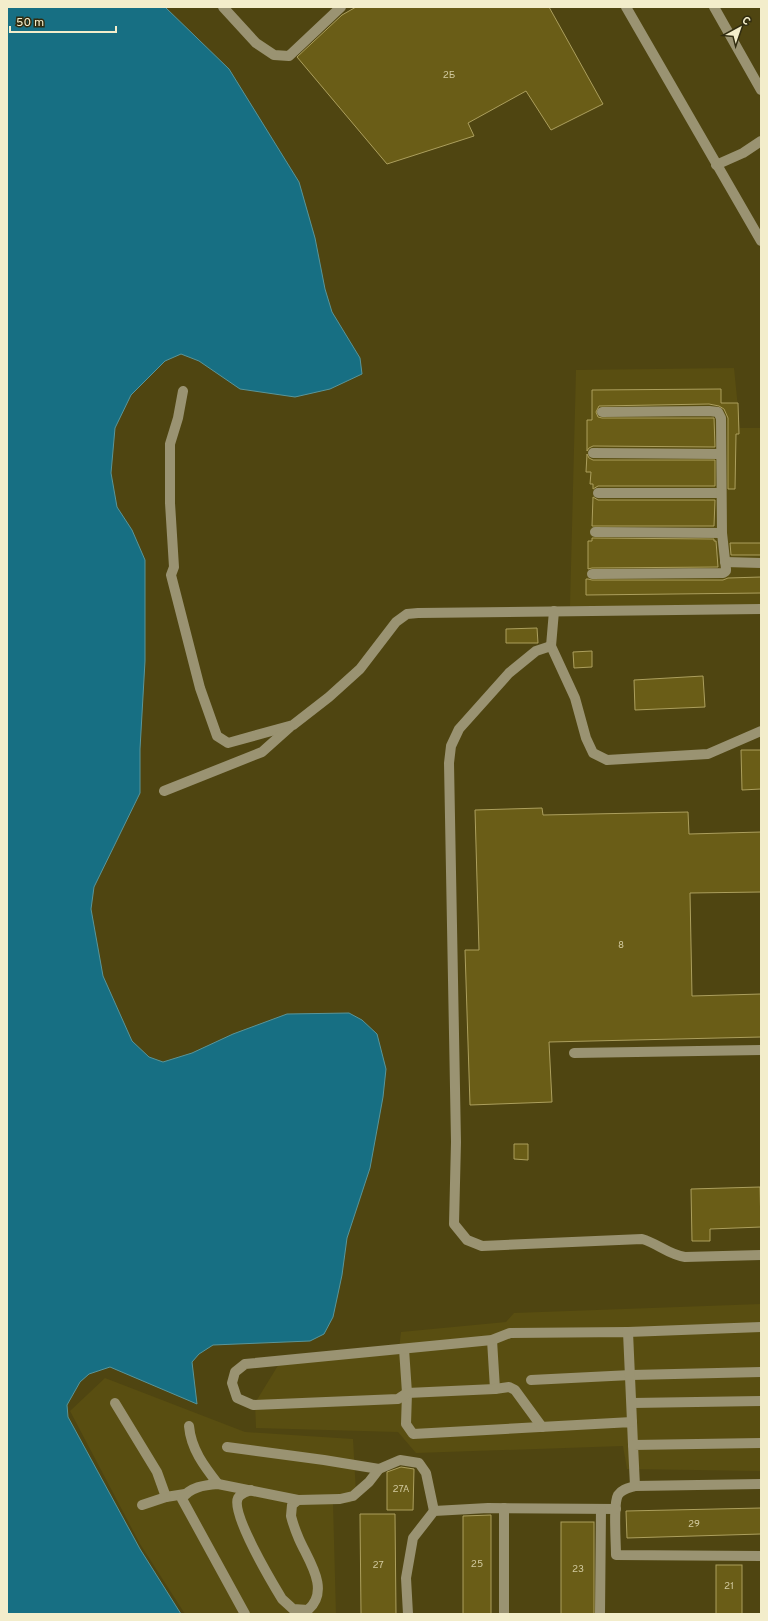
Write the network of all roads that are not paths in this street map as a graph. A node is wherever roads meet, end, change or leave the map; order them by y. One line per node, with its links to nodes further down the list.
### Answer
1 (223, 7): 2 (lane)
2 (340, 7)
3 (626, 7): 7 (lane)
4 (714, 7): 5 (lane)
5 (761, 90)
6 (761, 141): 7 (lane)
7 (716, 165): 8 (lane)
8 (761, 241)
9 (183, 391): 23 (lane)
10 (602, 412): 12 (lane)
11 (593, 452): 12 (lane)
12 (720, 454): 14 (lane)
13 (598, 493): 14 (lane)
14 (721, 493): 16 (lane)
15 (595, 532): 16 (lane)
16 (722, 533): 17 (lane)
17 (725, 562): 18 (lane); 19 (lane)
18 (761, 563)
19 (592, 574)
20 (761, 609): 21 (lane)
21 (554, 611): 22 (lane); 23 (lane)
22 (551, 646): 24 (lane); 28 (lane)
23 (293, 724): 25 (lane)
24 (761, 731)
25 (164, 791)
26 (761, 1050): 27 (lane)
27 (574, 1053)
28 (761, 1255)
29 (761, 1327): 30 (lane)
30 (628, 1332): 31 (lane); 34 (lane)
31 (492, 1340): 32 (lane); 36 (lane)
32 (404, 1349): 37 (lane); 37 (lane)
33 (761, 1372): 34 (lane)
34 (631, 1375): 35 (lane); 40 (lane)
35 (531, 1380)
36 (495, 1389): 37 (lane); 43 (lane)
37 (407, 1393): 43 (lane)
38 (761, 1401): 40 (lane)
39 (114, 1403): 53 (lane)
40 (632, 1404): 41 (lane)
41 (632, 1422): 43 (lane); 45 (lane)
42 (189, 1426): 48 (lane)
43 (542, 1427)
44 (761, 1443): 45 (lane)
45 (633, 1445): 50 (lane)
46 (227, 1447): 47 (lane)
47 (379, 1469): 54 (lane); 59 (lane)
48 (218, 1484): 51 (lane); 52 (lane)
49 (761, 1484): 50 (lane)
50 (635, 1486): 58 (lane)
51 (251, 1490): 54 (lane); 54 (lane)
52 (185, 1494): 53 (lane); 61 (lane)
53 (166, 1497): 55 (lane)
54 (298, 1500)
55 (142, 1505)
56 (504, 1508): 57 (lane); 59 (lane); 63 (lane)
57 (601, 1509): 58 (lane); 64 (lane)
58 (616, 1509): 60 (lane)
59 (434, 1511): 62 (lane)
60 (761, 1556)
61 (245, 1614)
62 (408, 1614)
63 (504, 1614)
64 (600, 1614)

